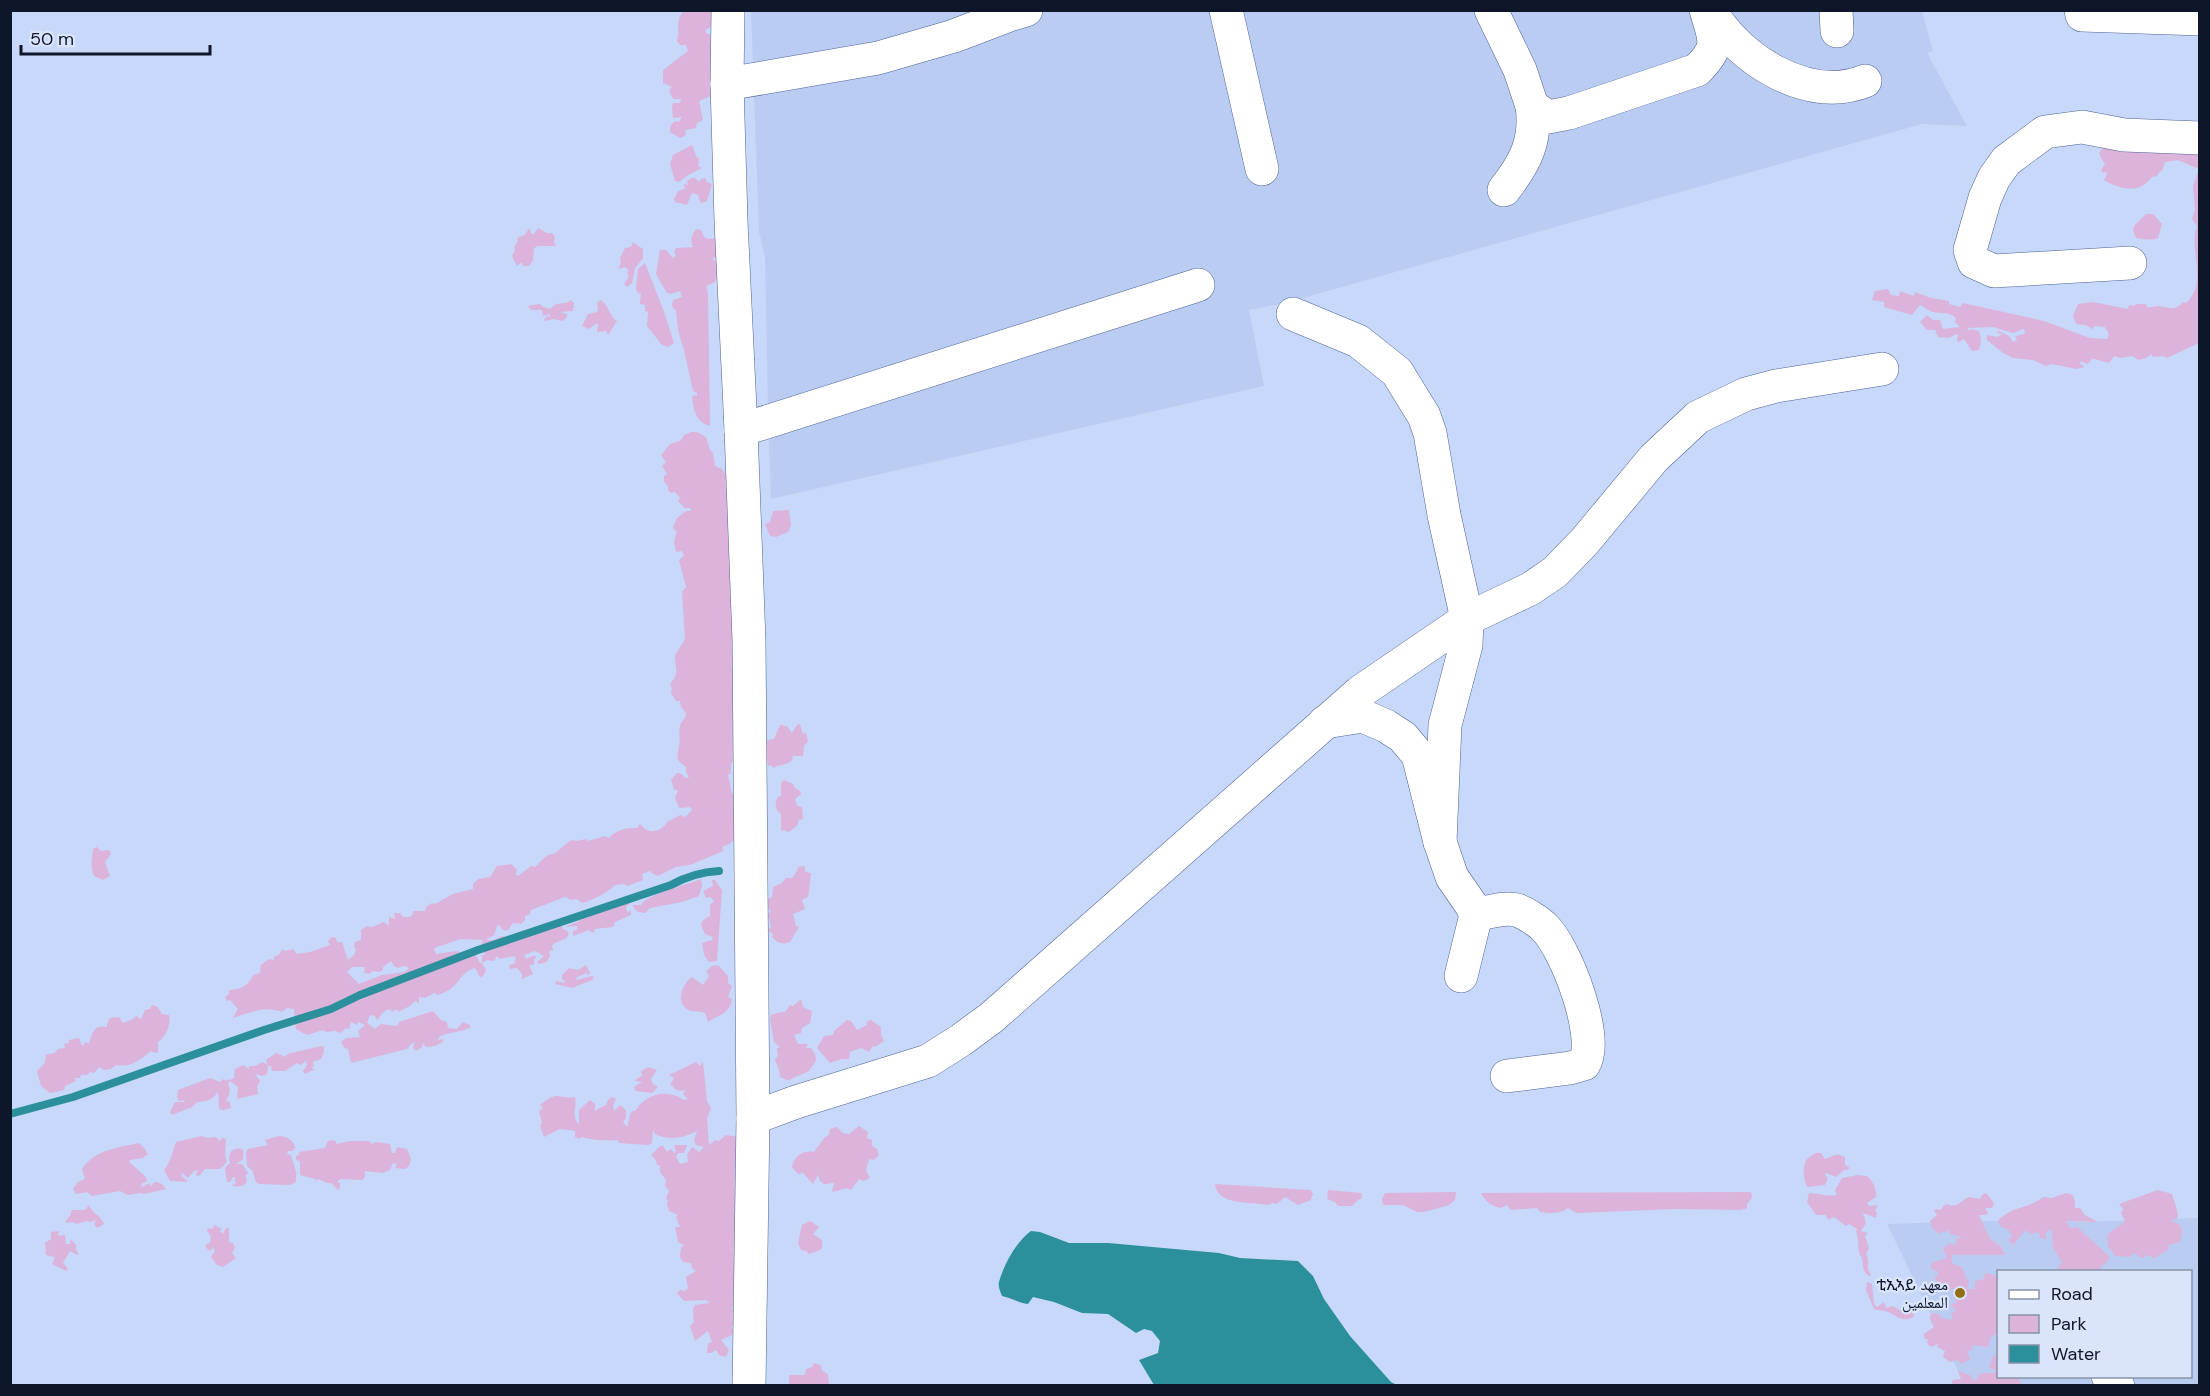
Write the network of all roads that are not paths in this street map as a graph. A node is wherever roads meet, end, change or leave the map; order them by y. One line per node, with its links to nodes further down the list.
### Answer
1 (728, 10): 9 (street)
2 (1026, 10): 9 (street)
3 (1226, 10): 12 (street)
4 (1491, 10): 10 (street)
5 (1708, 10): 8 (street); 10 (street)
6 (2082, 10): 7 (street)
7 (2199, 19)
8 (1865, 81)
9 (727, 84): 18 (street)
10 (1532, 106): 13 (street)
11 (2199, 138): 14 (street)
12 (1262, 170)
13 (1504, 190)
14 (2130, 263)
15 (1198, 285): 18 (street)
16 (1293, 314): 19 (street)
17 (1882, 369): 19 (street)
18 (741, 430): 25 (street)
19 (1467, 619): 20 (street); 21 (street)
20 (1324, 722): 21 (street); 25 (street)
21 (1440, 842): 22 (street)
22 (1476, 915): 23 (street); 24 (street)
23 (1461, 976)
24 (1507, 1076)
25 (753, 1118): 26 (street)
26 (749, 1386)

